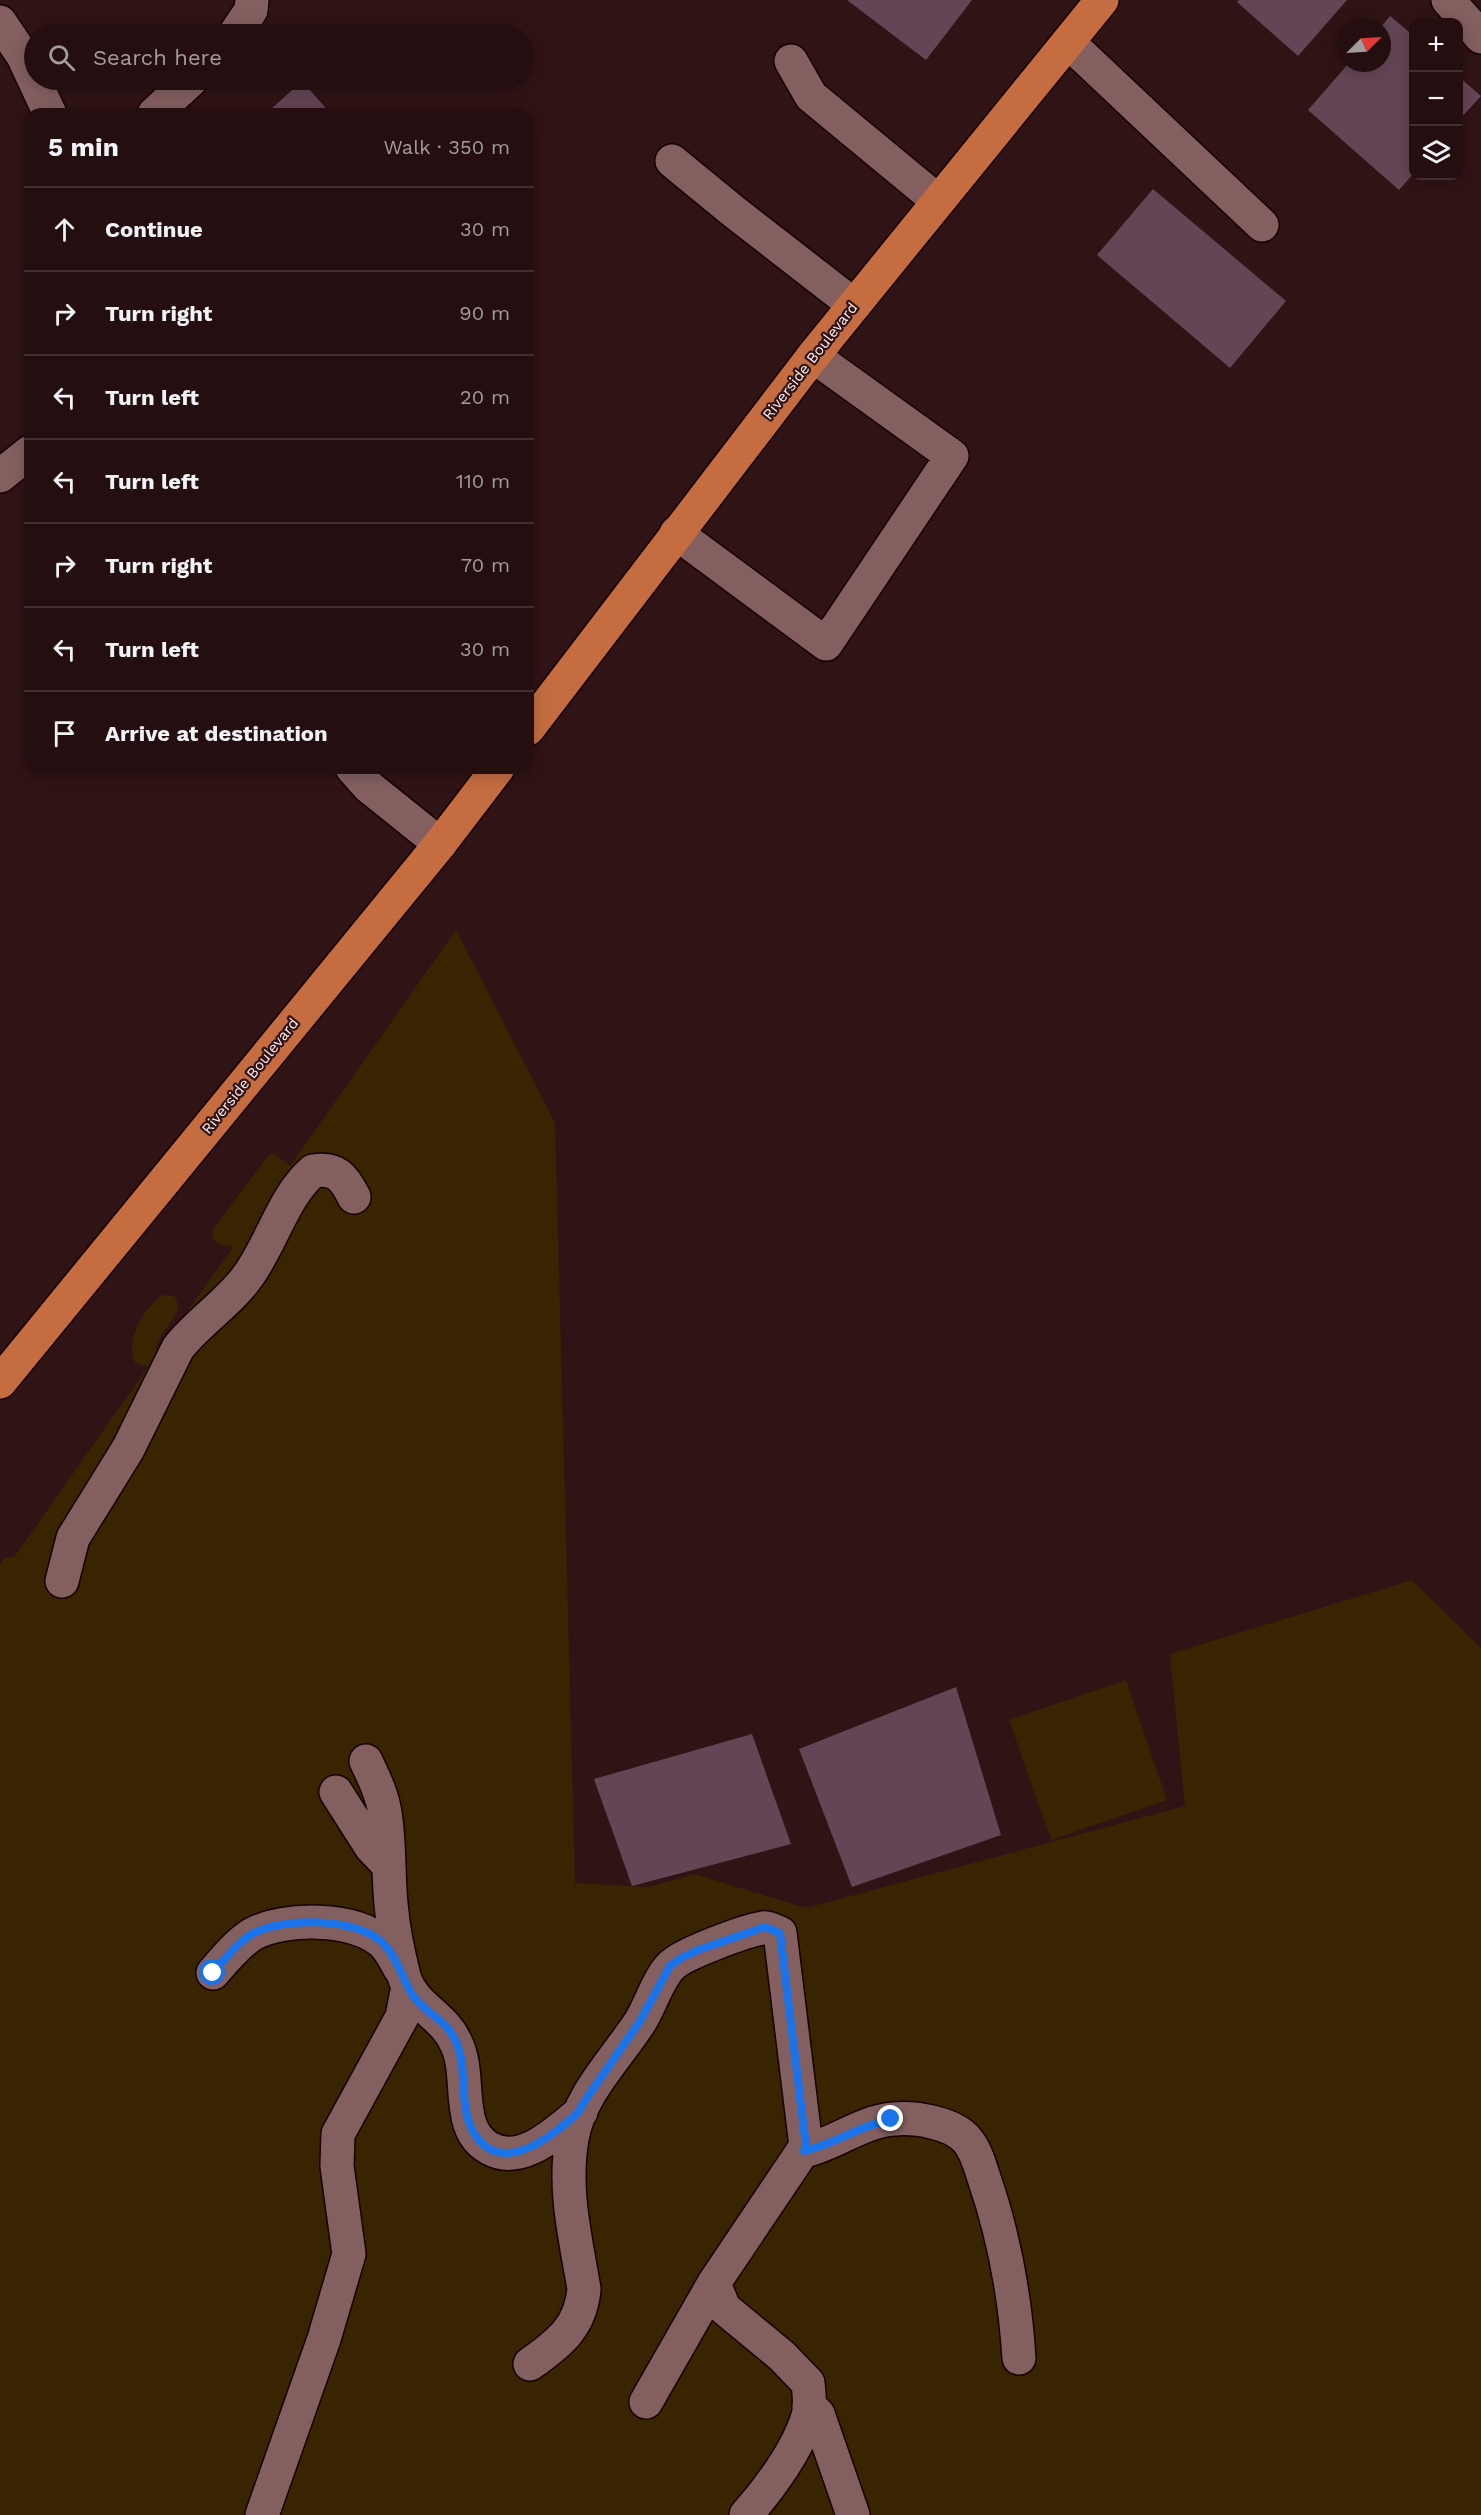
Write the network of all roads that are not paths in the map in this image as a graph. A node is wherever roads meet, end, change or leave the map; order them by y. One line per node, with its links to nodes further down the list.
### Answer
1 (252, 0): 5 (street)
2 (1102, 0): 7 (main road, Riverside Boulevard)
3 (1449, 0): 6 (street)
4 (0, 22): 8 (street)
5 (242, 24)
6 (1481, 37)
7 (1068, 42): 15 (main road, Riverside Boulevard); 16 (street)
8 (24, 58)
9 (790, 61): 15 (street)
10 (39, 90): 12 (street)
11 (180, 90): 13 (street)
12 (47, 108)
13 (161, 108)
14 (672, 160): 17 (street)
15 (938, 201): 17 (main road, Riverside Boulevard)
16 (1262, 225)
17 (855, 305): 18 (main road, Riverside Boulevard)
18 (813, 356): 21 (main road, Riverside Boulevard); 21 (street)
19 (24, 457): 20 (street)
20 (0, 476)
21 (676, 533): 22 (main road, Riverside Boulevard)
22 (534, 720)
23 (357, 774): 25 (street)
24 (493, 774): 25 (main road, Riverside Boulevard)
25 (440, 844): 27 (main road, Riverside Boulevard)
26 (354, 1197): 28 (street)
27 (0, 1382)
28 (62, 1581)
29 (366, 1761): 31 (street)
30 (336, 1792): 31 (street)
31 (389, 1866): 33 (street)
32 (213, 1973): 33 (street)
33 (406, 1982): 34 (street); 41 (street)
34 (580, 2112): 35 (street); 38 (street)
35 (804, 2151): 36 (street); 37 (street)
36 (714, 2283): 39 (street); 40 (street)
37 (1019, 2358)
38 (530, 2364)
39 (646, 2402)
40 (809, 2406): 42 (street); 43 (street)
41 (262, 2515)
42 (746, 2515)
43 (853, 2515)

